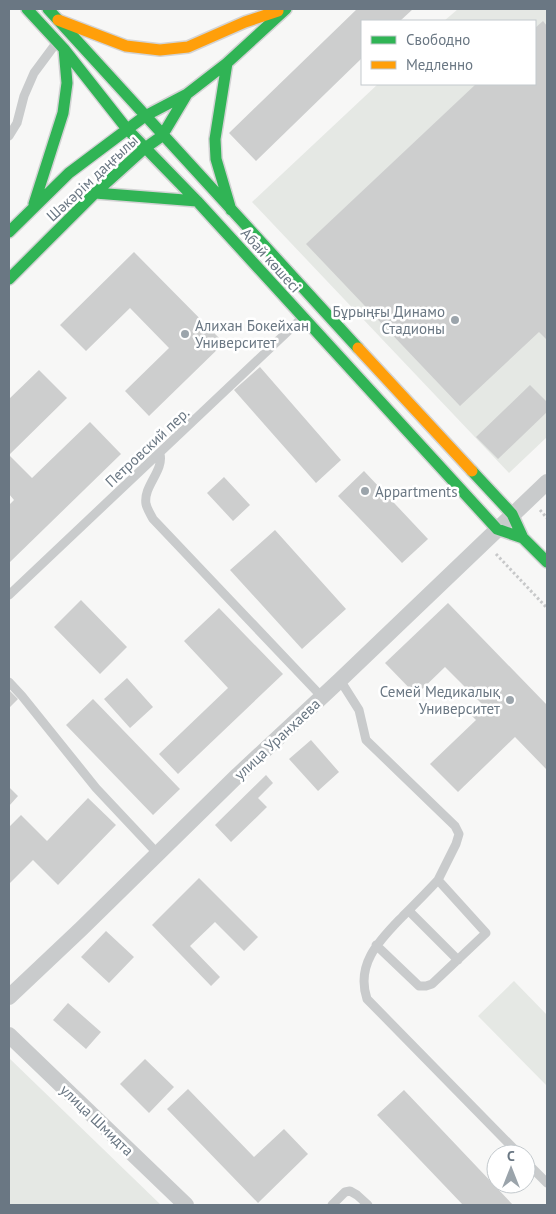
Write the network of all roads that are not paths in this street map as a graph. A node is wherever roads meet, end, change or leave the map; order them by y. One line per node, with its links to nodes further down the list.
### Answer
1 (28, 9): 5 (main road, Абай көшесі)
2 (48, 9): 4 (main road, Абай көшесі)
3 (285, 9): 4 (main road); 6 (main road, Шәкәрім даңғылы)
4 (58, 20): 8 (main road, Абай көшесі)
5 (61, 45): 9 (main road, Абай көшесі); 10 (lane); 15 (main road)
6 (227, 63): 7 (main road, Шәкәрім даңғылы); 16 (main road)
7 (188, 94): 8 (main road, Шәкәрім даңғылы); 11 (main road, Шәкәрім даңғылы)
8 (145, 116): 9 (main road, Шәкәрім даңғылы); 11 (main road, Абай көшесі)
9 (127, 129): 12 (main road, Абай көшесі); 15 (main road, Шәкәрім даңғылы)
10 (9, 136)
11 (162, 136): 12 (main road, Шәкәрім даңғылы); 16 (main road, Абай көшесі)
12 (145, 148): 13 (main road, Шәкәрім даңғылы); 14 (main road, Абай көшесі)
13 (95, 193): 14 (main road); 18 (main road, Шәкәрім даңғылы)
14 (197, 201): 19 (main road, Абай көшесі)
15 (33, 207): 17 (main road, Шәкәрім даңғылы)
16 (231, 210): 22 (main road, Абай көшесі)
17 (9, 232)
18 (9, 279)
19 (303, 317): 20 (lane, Петровский пер.); 23 (main road, Абай көшесі)
20 (160, 454): 26 (lane, Петровский пер.); 29 (lane)
21 (547, 482): 22 (street, улица Уранхаева)
22 (512, 514): 23 (street, улица Уранхаева); 24 (main road, Абай көшесі)
23 (497, 529): 24 (main road); 27 (street, улица Уранхаева)
24 (523, 538): 25 (main road)
25 (547, 562)
26 (9, 596)
27 (340, 680): 29 (street, улица Уранхаева); 31 (lane)
28 (9, 682): 30 (lane)
29 (322, 697): 30 (street, улица Уранхаева)
30 (158, 854): 35 (street, улица Уранхаева)
31 (438, 880): 32 (lane); 34 (lane)
32 (409, 911): 33 (lane); 34 (lane)
33 (376, 945): 34 (lane); 37 (lane)
34 (458, 960)
35 (9, 997)
36 (9, 1035): 40 (street, улица Шмидта)
37 (509, 1144)
38 (536, 1172): 39 (lane)
39 (547, 1183)
40 (186, 1205)
41 (332, 1205): 42 (lane)
42 (368, 1205)

